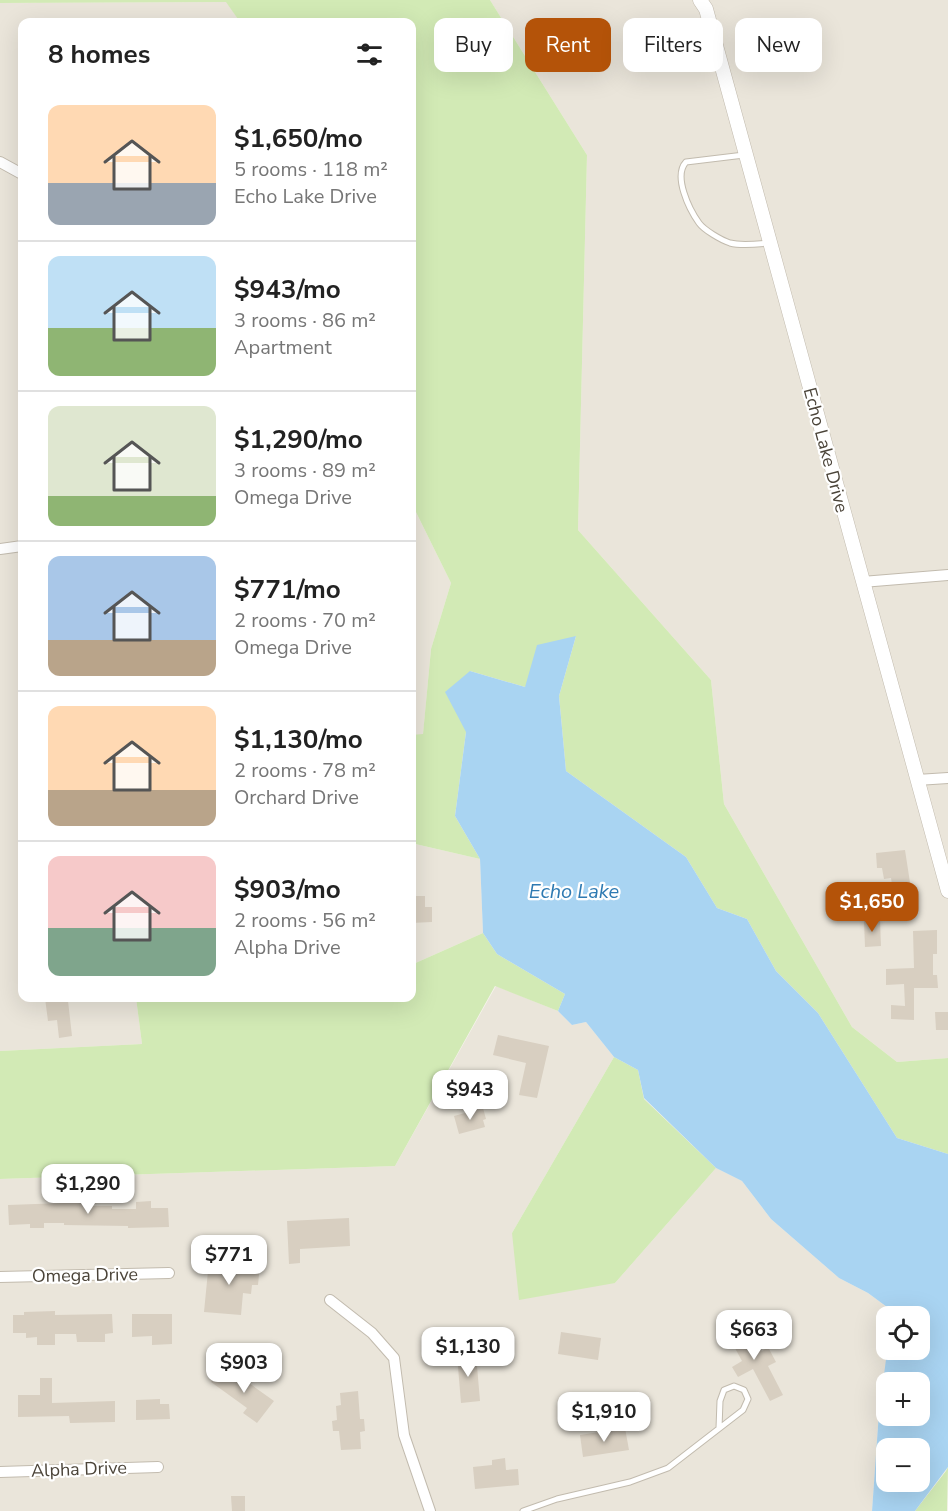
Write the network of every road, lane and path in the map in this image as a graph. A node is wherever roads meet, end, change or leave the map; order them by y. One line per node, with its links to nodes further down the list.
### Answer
1 (703, 4): 2 (street, Echo Lake Drive)
2 (746, 155): 5 (street, Echo Lake Drive); 5 (lane)
3 (0, 162): 4 (street)
4 (18, 172)
5 (770, 243): 9 (street, Echo Lake Drive)
6 (18, 547): 7 (street)
7 (0, 549)
8 (948, 575): 9 (street)
9 (862, 582): 11 (street, Echo Lake Drive)
10 (948, 778): 11 (street)
11 (917, 780): 12 (street, Echo Lake Drive)
12 (948, 891)
13 (169, 1273): 14 (street, Omega Drive)
14 (0, 1277)
15 (330, 1300): 19 (street)
16 (719, 1428): 16 (lane); 20 (lane)
17 (158, 1467): 18 (street, Alpha Drive)
18 (0, 1472)
19 (430, 1511)
20 (523, 1511)

